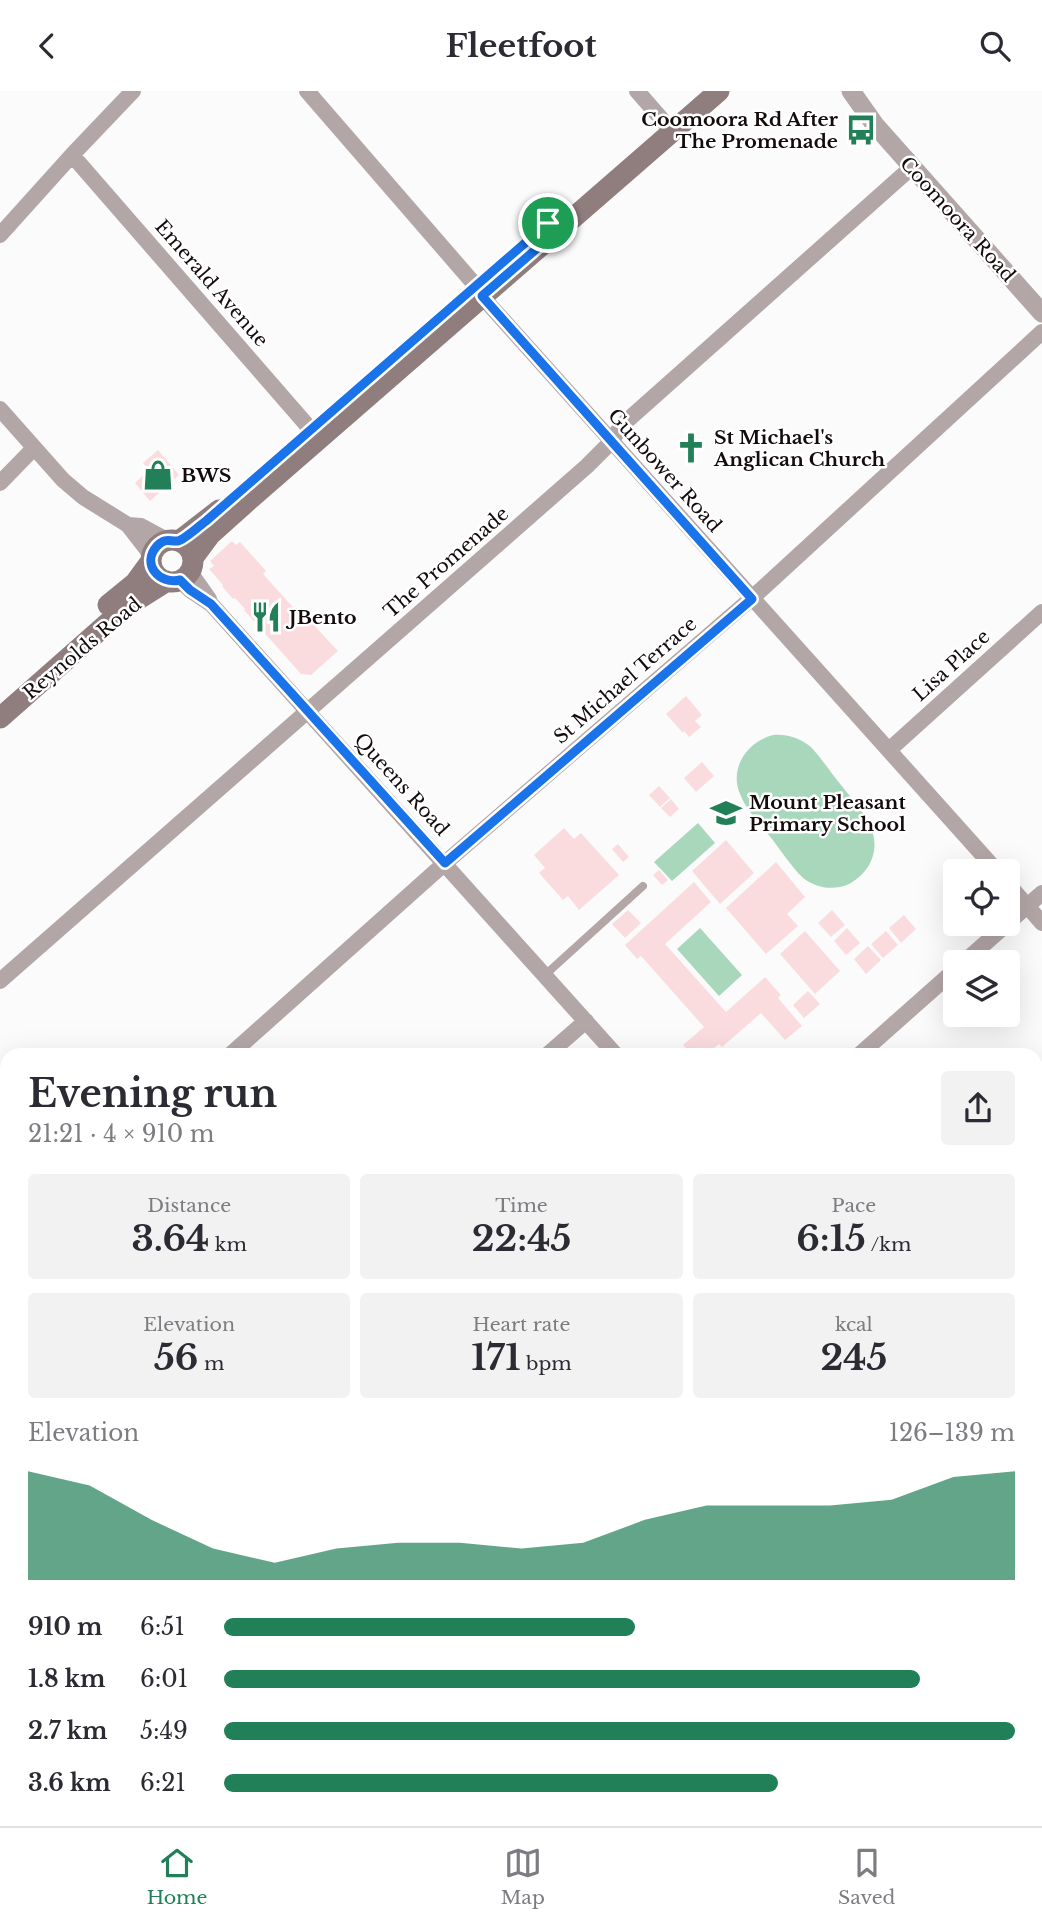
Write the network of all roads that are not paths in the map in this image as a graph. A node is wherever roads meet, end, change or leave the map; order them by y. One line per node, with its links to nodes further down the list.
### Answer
1 (133, 91): 10 (street)
2 (307, 91): 13 (street, Gunbower Road)
3 (637, 91): 9 (street)
4 (701, 91): 9 (main road, Reynolds Road)
5 (719, 91): 9 (main road, Reynolds Road)
6 (839, 91): 8 (street, Coomoora Road)
7 (851, 91): 8 (street, Coomoora Road)
8 (874, 125): 11 (street, Coomoora Road)
9 (668, 127): 13 (main road, Reynolds Road)
10 (72, 155): 12 (street); 17 (street, Emerald Avenue)
11 (912, 167): 14 (street, Coomoora Road); 18 (street, The Promenade)
12 (0, 236)
13 (479, 291): 17 (main road, Reynolds Road); 18 (street, Gunbower Road)
14 (1042, 313)
15 (1042, 332): 25 (street, St Michael Terrace)
16 (0, 409): 19 (street)
17 (316, 435): 22 (main road, Reynolds Road); 24 (main road, Reynolds Road)
18 (611, 442): 25 (street, Gunbower Road); 29 (street, The Promenade)
19 (34, 448): 20 (street); 21 (street)
20 (0, 483)
21 (128, 525): 22 (street); 23 (street)
22 (173, 540): 23 (main road, Reynolds Road); 24 (main road)
23 (152, 558): 24 (main road); 27 (main road, Reynolds Road)
24 (183, 573): 27 (main road, Reynolds Road); 29 (street, Queens Road)
25 (752, 599): 30 (street, Gunbower Road); 32 (street, St Michael Terrace)
26 (1042, 612): 30 (street, Lisa Place)
27 (104, 617): 28 (main road, Reynolds Road)
28 (6, 705)
29 (307, 711): 32 (street, Queens Road); 42 (street, The Promenade)
30 (889, 750): 31 (street, Gunbower Road)
31 (986, 859)
32 (445, 863): 41 (street, Queens Road); 45 (street, St Michael Terrace)
33 (643, 886): 41 (lane)
34 (1042, 893): 36 (street)
35 (1020, 898): 36 (street)
36 (1027, 906): 37 (street); 38 (street)
37 (1020, 912)
38 (1042, 923)
39 (993, 936): 40 (street)
40 (977, 950)
41 (545, 975): 44 (street, Queens Road)
42 (0, 981)
43 (943, 981): 48 (street)
44 (586, 1021): 46 (street); 47 (street, Queens Road)
45 (238, 1048)
46 (555, 1048)
47 (610, 1048)
48 (867, 1048)

